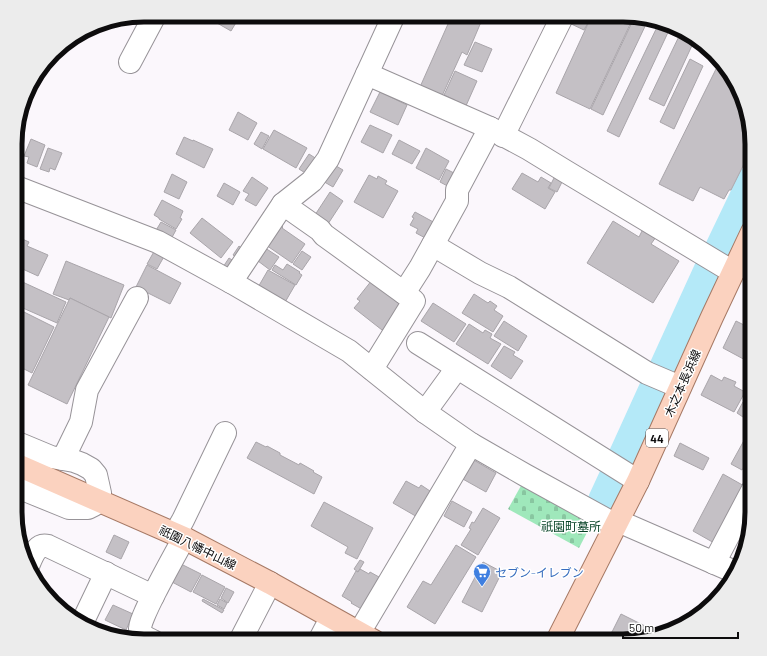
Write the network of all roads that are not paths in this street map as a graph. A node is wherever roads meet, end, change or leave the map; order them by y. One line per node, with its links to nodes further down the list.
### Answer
1 (151, 22): 4 (street)
2 (391, 22): 5 (street)
3 (559, 22): 6 (street)
4 (130, 62)
5 (367, 74): 6 (street); 8 (street)
6 (497, 132): 9 (street); 11 (street)
7 (22, 189): 12 (street)
8 (283, 204): 12 (street); 13 (street)
9 (433, 245): 13 (street); 18 (street)
10 (745, 247): 11 (main road, 木之本長浜線 / 44)
11 (733, 272): 18 (main road, 木之本長浜線 / 44)
12 (231, 282): 17 (street)
13 (404, 293): 17 (street)
14 (137, 298): 23 (street)
15 (418, 344): 16 (street)
16 (457, 368): 19 (street); 25 (street)
17 (372, 369): 19 (street)
18 (680, 387): 25 (main road, 木之本長浜線 / 44)
19 (425, 412): 21 (street)
20 (225, 433): 30 (street)
21 (471, 444): 29 (street); 43 (street)
22 (22, 445): 23 (street)
23 (63, 459): 27 (street)
24 (22, 467): 27 (main road, 祇園八幡中山線)
25 (638, 481): 29 (main road, 木之本長浜線 / 44)
26 (22, 489): 27 (street)
27 (97, 500): 30 (main road, 祇園八幡中山線)
28 (745, 504): 32 (street)
29 (617, 523): 32 (street); 44 (main road, 木之本長浜線 / 44)
30 (179, 536): 35 (main road, 祇園八幡中山線); 36 (street)
31 (32, 559): 34 (street)
32 (714, 563): 33 (street)
33 (730, 570)
34 (106, 574): 36 (street); 37 (street)
35 (270, 583): 38 (main road, 祇園八幡中山線); 40 (street)
36 (153, 596): 39 (street)
37 (85, 618)
38 (331, 618): 41 (street); 42 (main road, 祇園八幡中山線)
39 (143, 634)
40 (244, 634)
41 (323, 634)
42 (361, 634)
43 (369, 634)
44 (561, 634)

